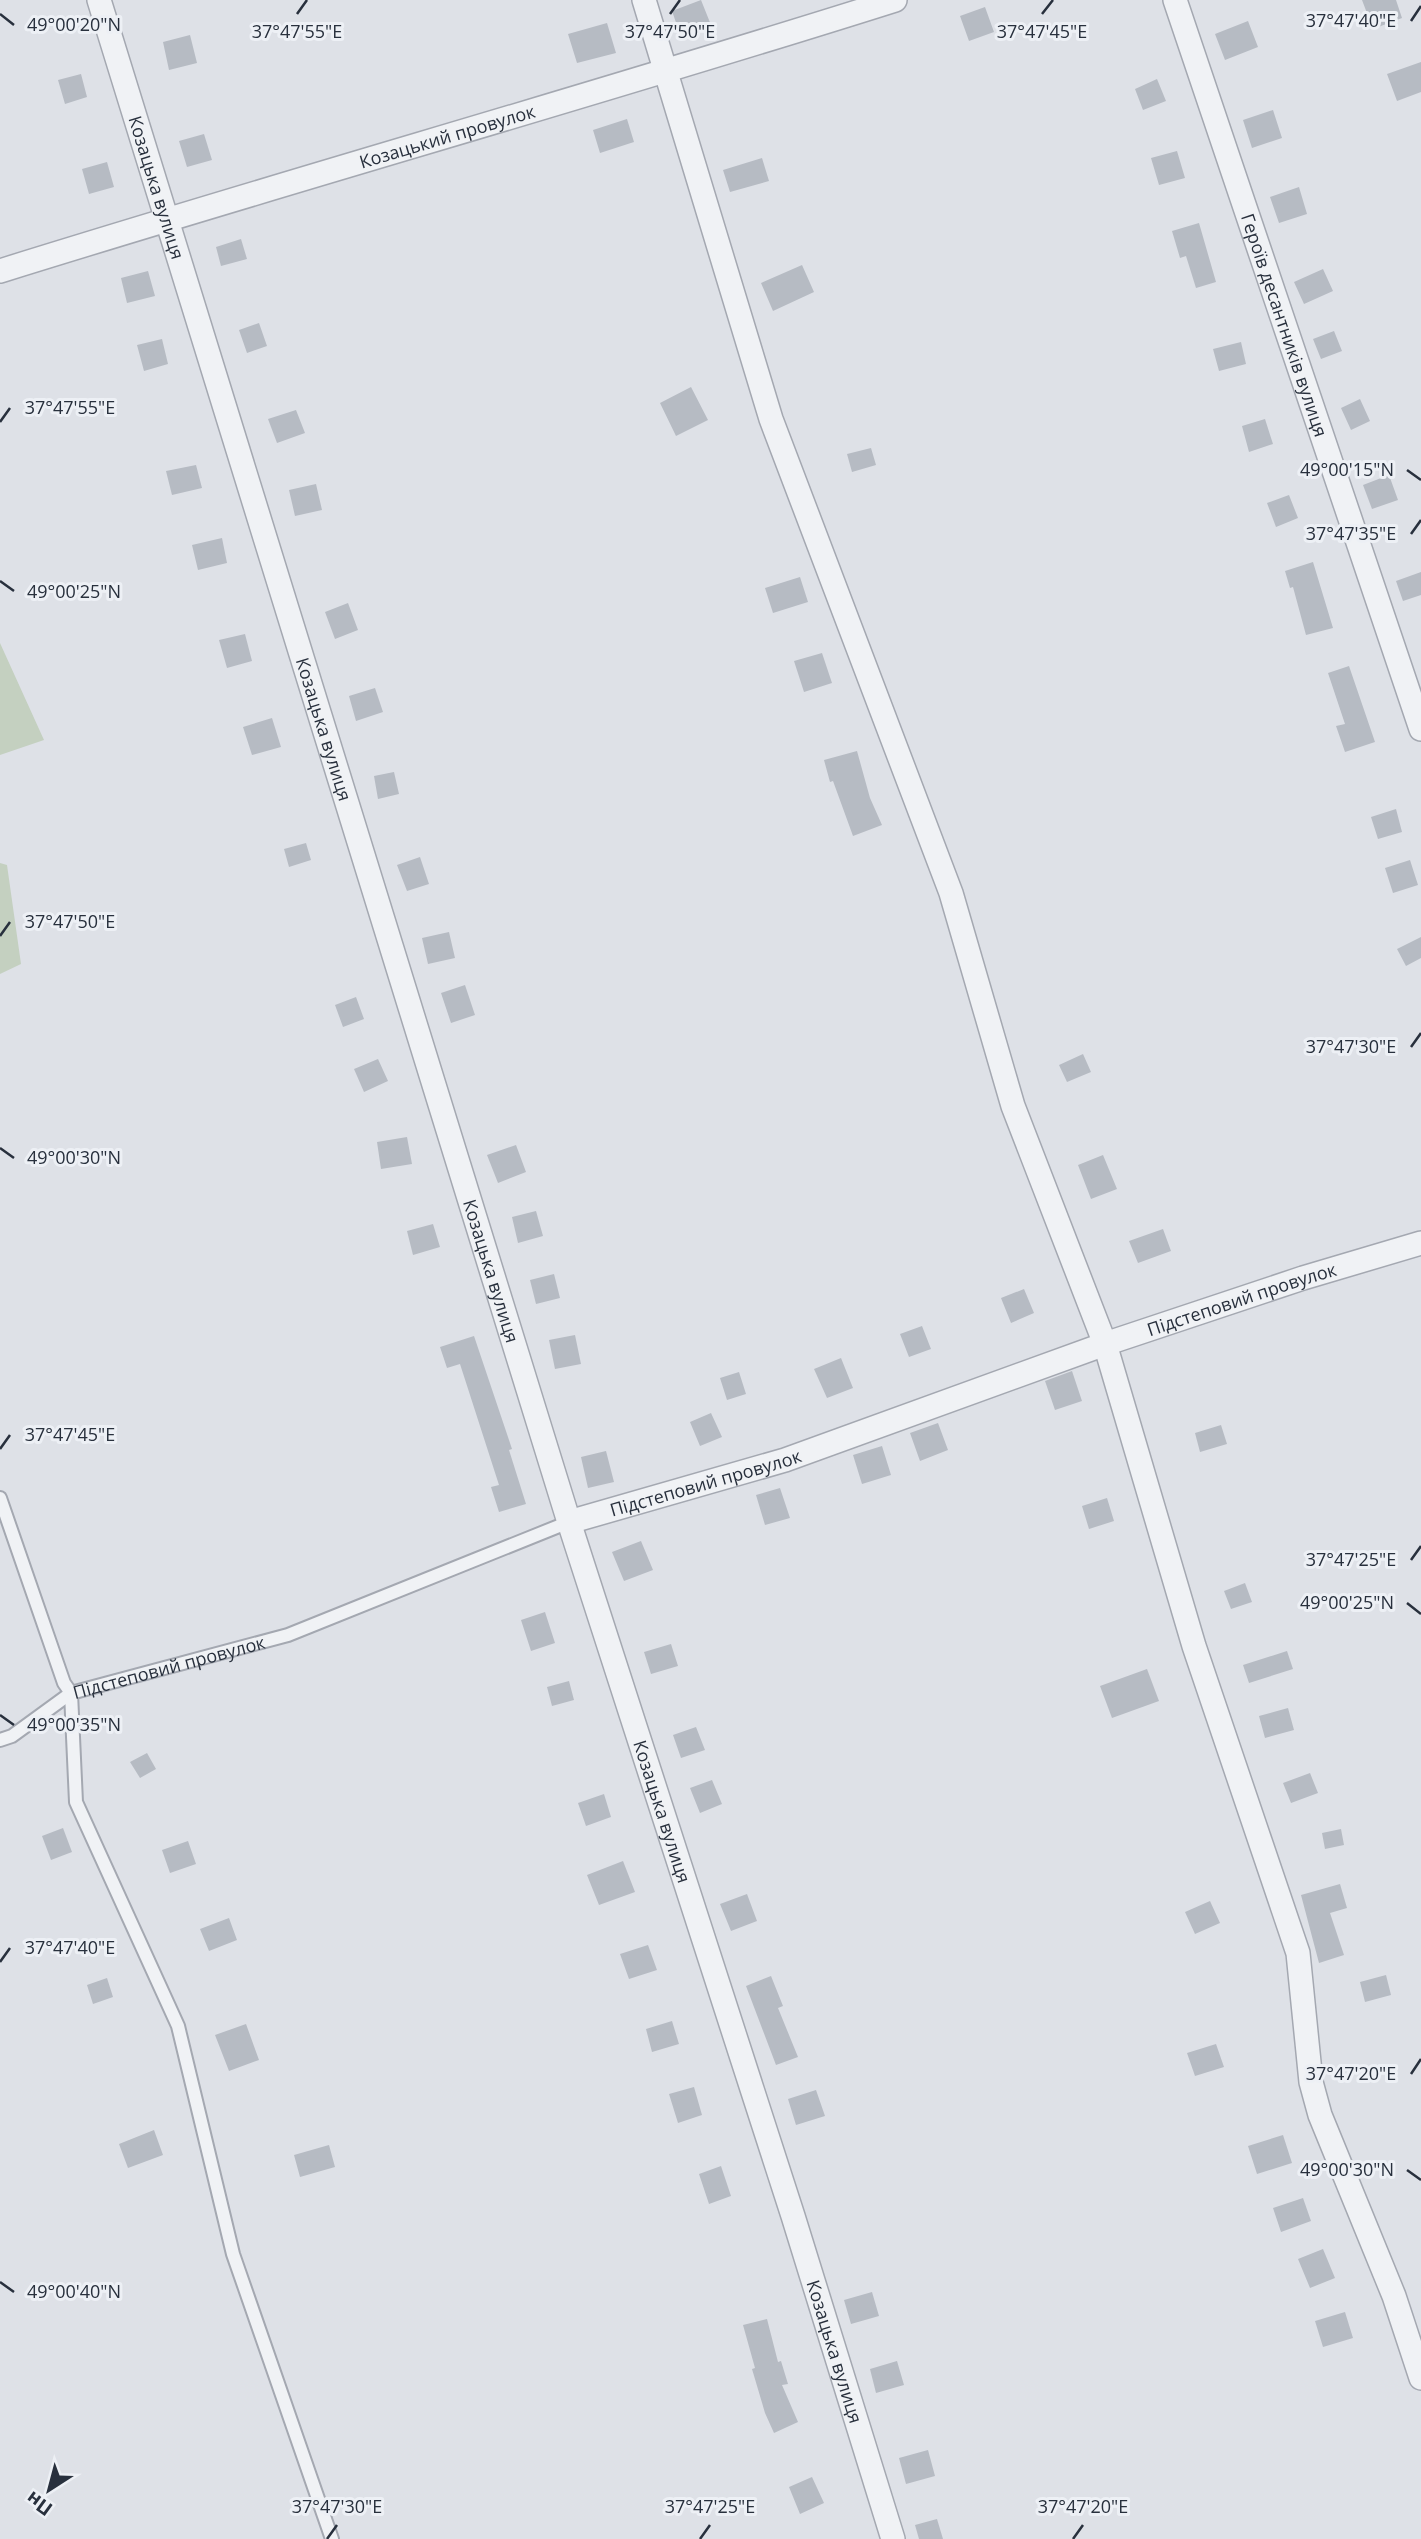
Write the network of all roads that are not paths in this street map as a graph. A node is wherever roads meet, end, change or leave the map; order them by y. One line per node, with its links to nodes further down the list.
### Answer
1 (99, 0): 6 (street, Козацька вулиця)
2 (644, 0): 5 (street)
3 (895, 0): 5 (street, Козацький провулок)
4 (1175, 0): 8 (street, Героїв десантників вулиця)
5 (667, 72): 6 (street, Козацький провулок); 10 (street)
6 (165, 219): 7 (street, Козацький провулок); 12 (street, Козацька вулиця)
7 (0, 271)
8 (1421, 729)
9 (1421, 1243): 10 (street, Підстеповий провулок)
10 (1105, 1344): 12 (street, Підстеповий провулок); 15 (street)
11 (0, 1499): 13 (lane)
12 (569, 1522): 13 (lane, Підстеповий провулок); 17 (street, Козацька вулиця)
13 (71, 1693): 14 (lane, Підстеповий провулок); 16 (lane)
14 (0, 1740)
15 (1421, 2378)
16 (332, 2539)
17 (893, 2539)

